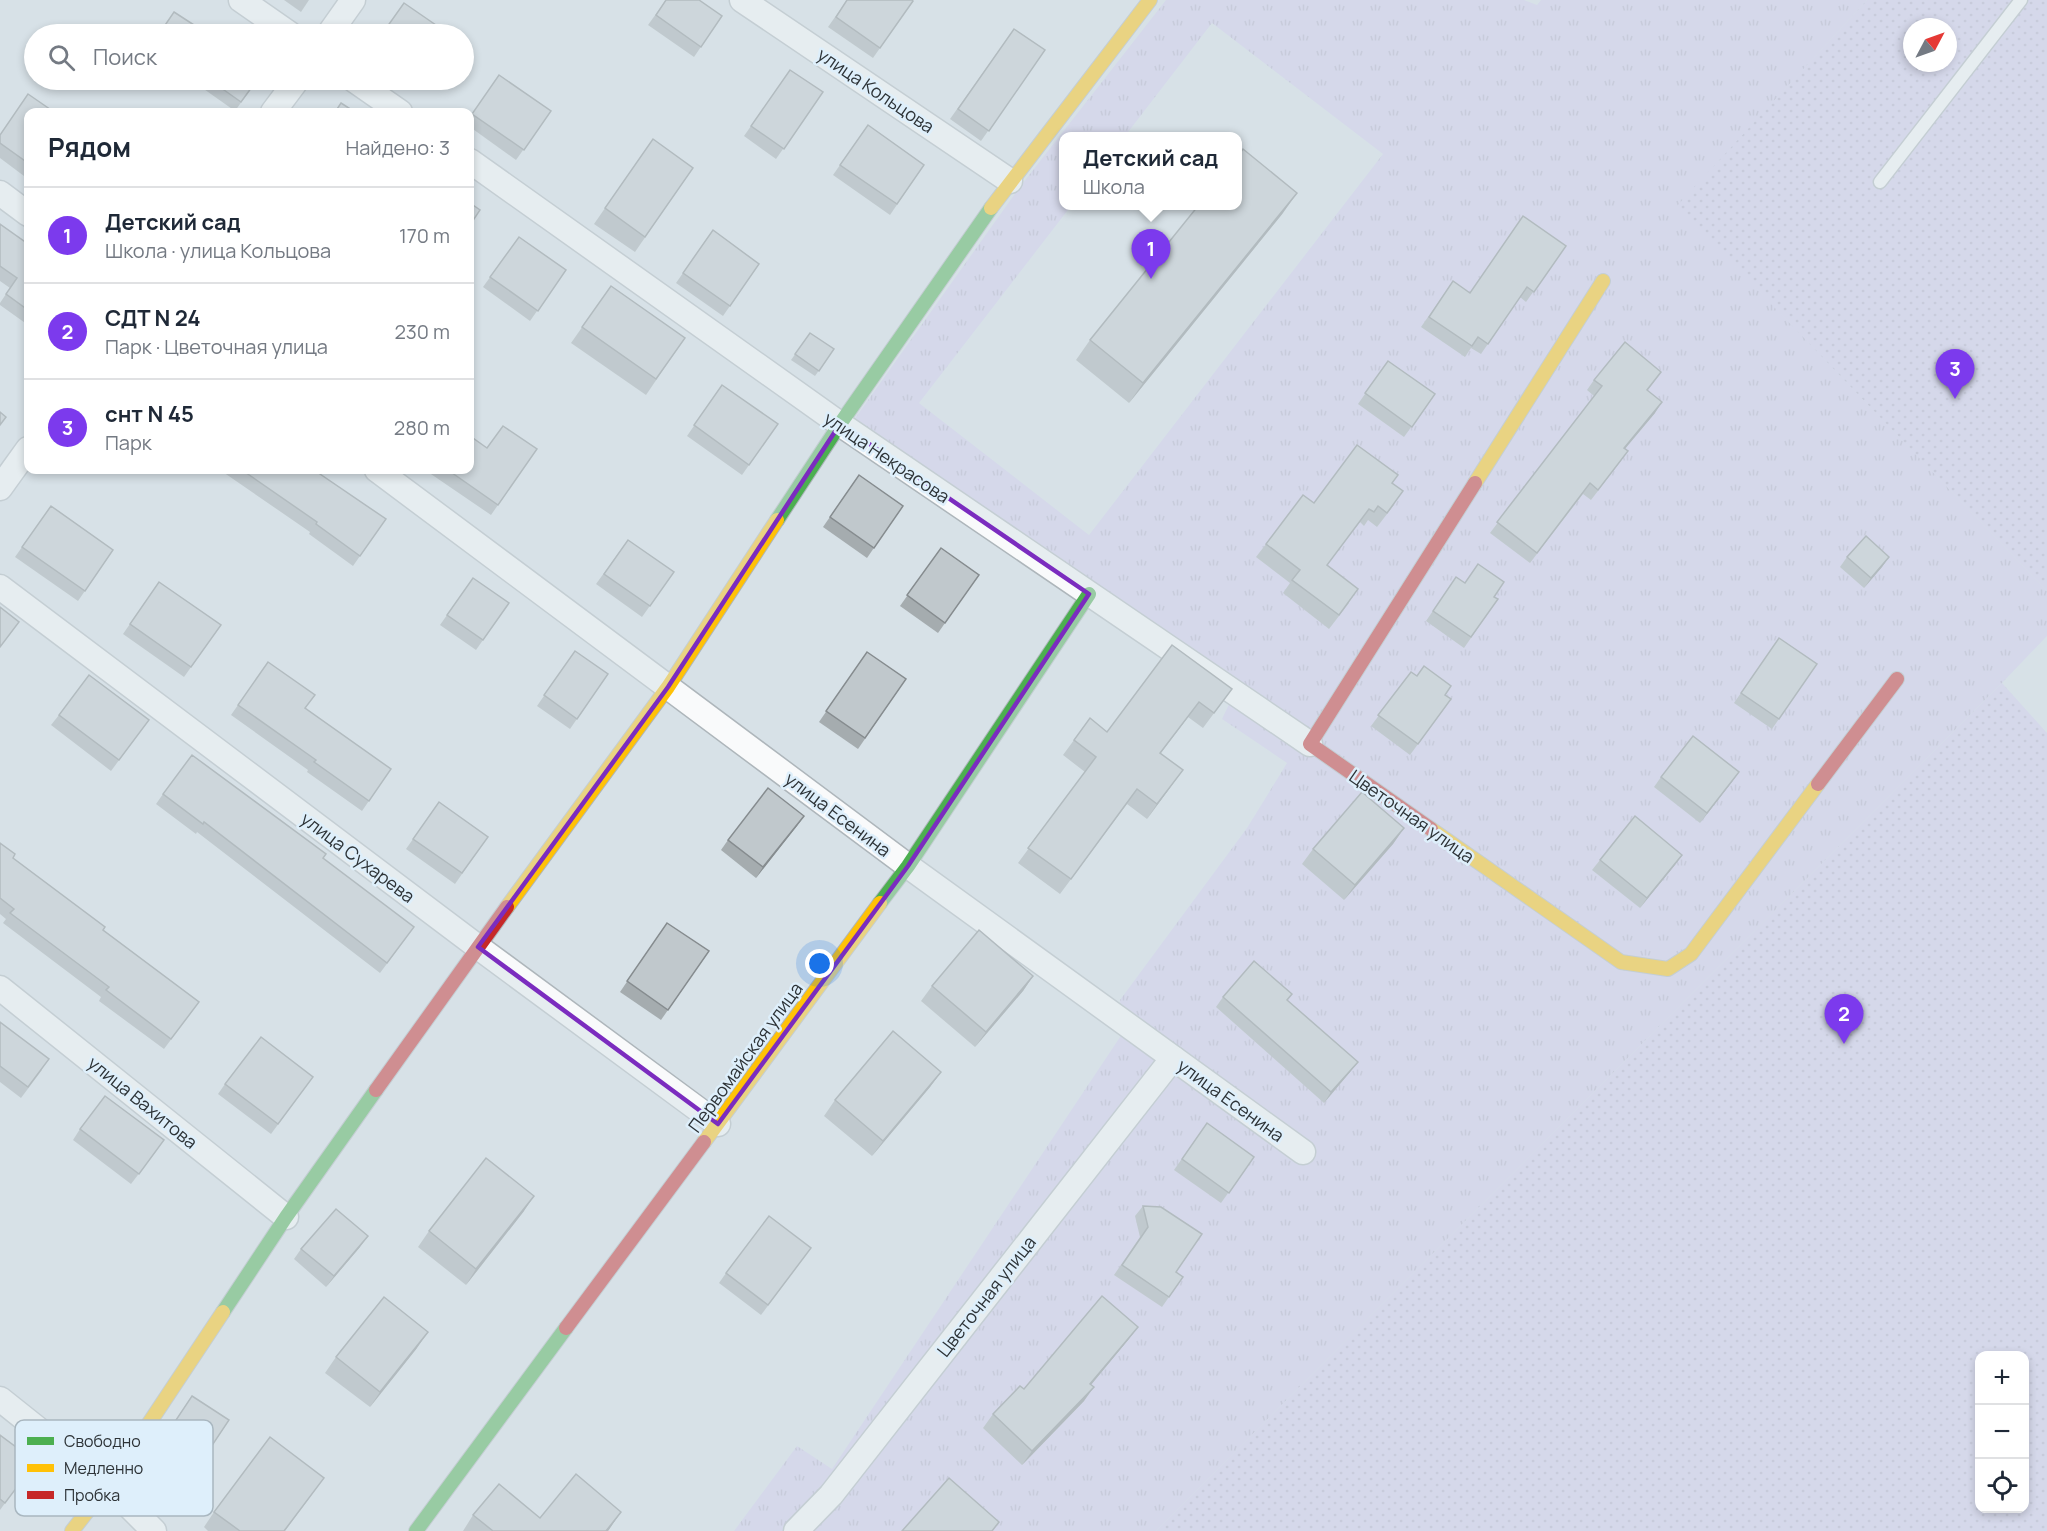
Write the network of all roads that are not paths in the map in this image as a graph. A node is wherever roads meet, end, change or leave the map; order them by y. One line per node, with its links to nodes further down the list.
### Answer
1 (242, 0): 6 (street)
2 (353, 0): 7 (street)
3 (742, 0): 13 (street, улица Кольцова)
4 (1150, 0): 13 (street)
5 (2021, 0): 14 (lane)
6 (276, 24)
7 (336, 24)
8 (290, 90): 10 (street)
9 (368, 90): 11 (street)
10 (276, 108)
11 (394, 108)
12 (474, 165): 18 (street, улица Некрасова)
13 (1010, 181): 18 (street)
14 (1880, 182)
15 (0, 193): 16 (street)
16 (24, 211)
17 (1603, 281): 26 (street)
18 (840, 424): 23 (street, улица Некрасова); 25 (street)
19 (24, 455): 21 (street)
20 (382, 474): 25 (street, улица Есенина)
21 (0, 488)
22 (0, 586): 28 (street, улица Сухарева)
23 (1089, 594): 26 (street, улица Некрасова); 27 (street, Первомайская улица)
24 (1897, 679): 26 (street, Цветочная улица)
25 (668, 687): 27 (street, улица Есенина); 28 (street)
26 (1310, 744)
27 (908, 866): 30 (street, улица Есенина); 31 (street, Первомайская улица)
28 (478, 947): 31 (street, улица Сухарева); 33 (street)
29 (0, 988): 33 (street, улица Вахитова)
30 (1173, 1058): 32 (street, улица Есенина); 42 (street, Цветочная улица)
31 (718, 1124): 41 (street, Первомайская улица)
32 (1303, 1152)
33 (286, 1217): 36 (street)
34 (0, 1399): 35 (street)
35 (26, 1420)
36 (151, 1420)
37 (84, 1516): 39 (street)
38 (139, 1516): 40 (street)
39 (72, 1531)
40 (154, 1531)
41 (416, 1531)
42 (796, 1531)

